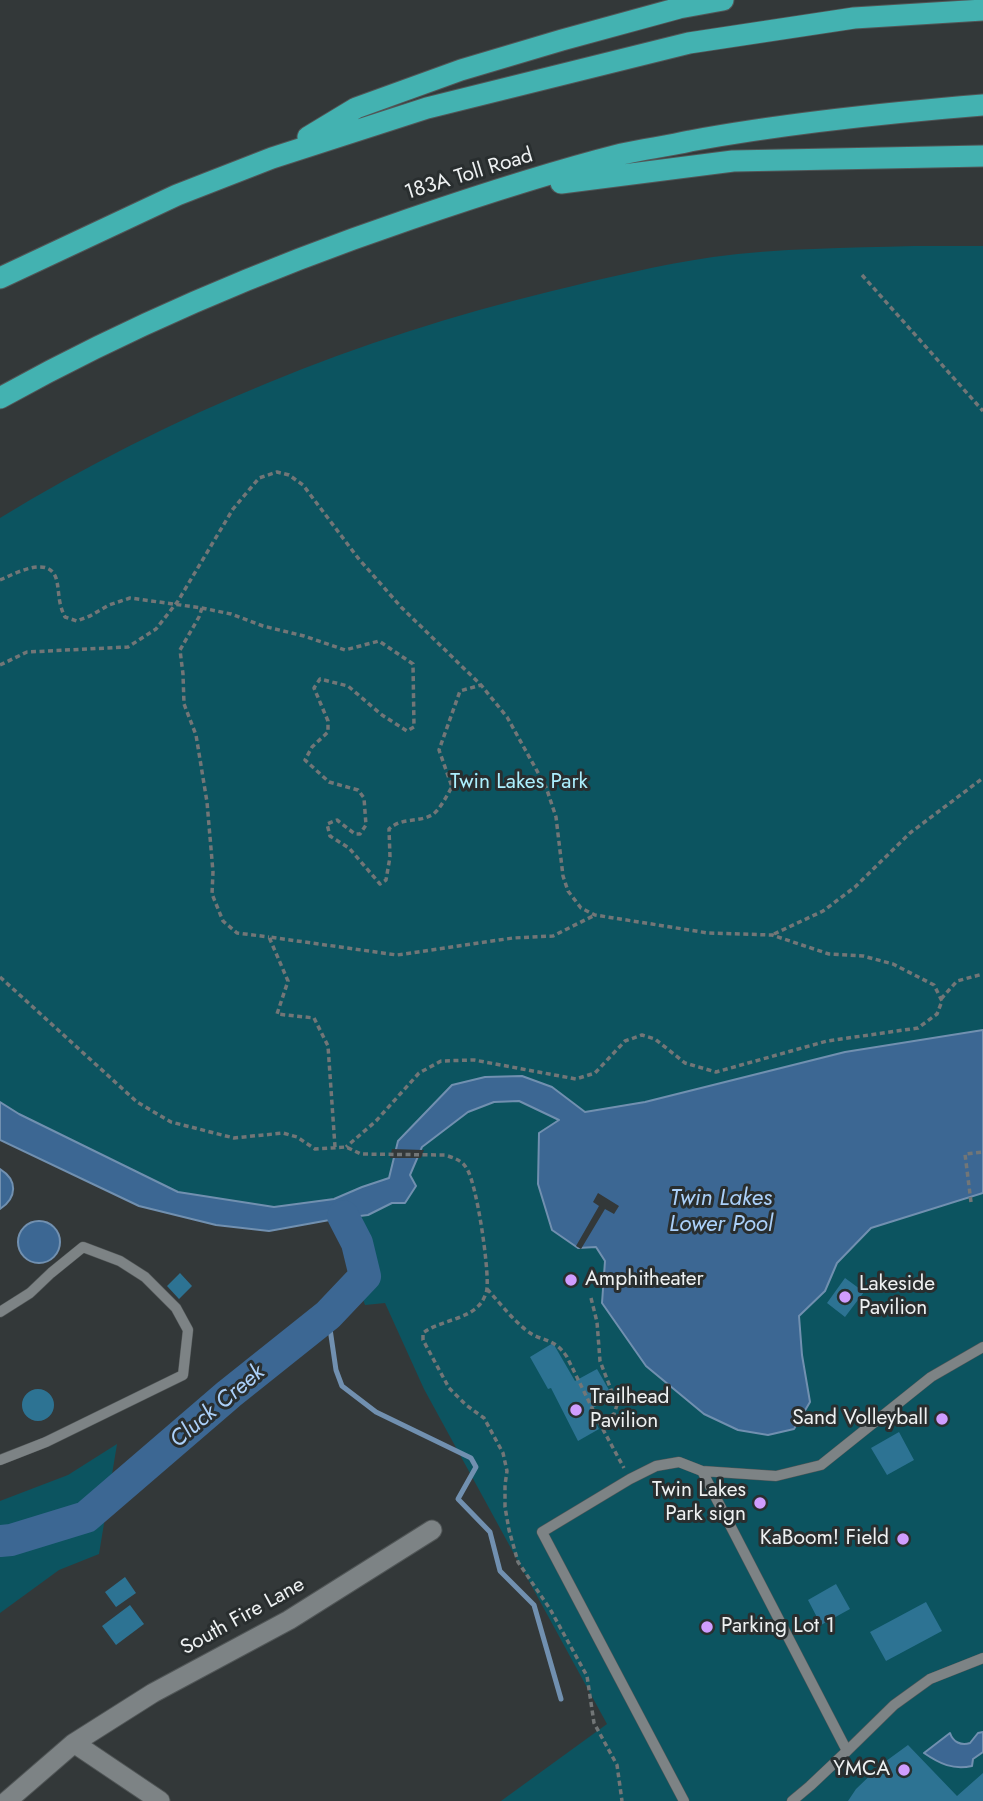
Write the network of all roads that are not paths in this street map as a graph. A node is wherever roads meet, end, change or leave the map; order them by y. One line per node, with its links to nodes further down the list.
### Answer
1 (723, 0): 5 (highway)
2 (983, 10): 5 (highway)
3 (983, 105): 6 (highway, 183A Toll Road)
4 (983, 156): 6 (highway)
5 (272, 158): 7 (highway)
6 (499, 190): 8 (highway, 183A Toll Road)
7 (0, 278)
8 (0, 398)
9 (0, 1312): 11 (lane)
10 (983, 1347): 12 (lane)
11 (0, 1460)
12 (702, 1471): 16 (lane); 19 (lane)
13 (432, 1530): 15 (street, South Fire Lane)
14 (983, 1658): 16 (lane)
15 (74, 1743): 17 (street, South Fire Lane); 18 (street)
16 (847, 1751): 20 (lane)
17 (7, 1801)
18 (160, 1801)
19 (684, 1801)
20 (792, 1801)

